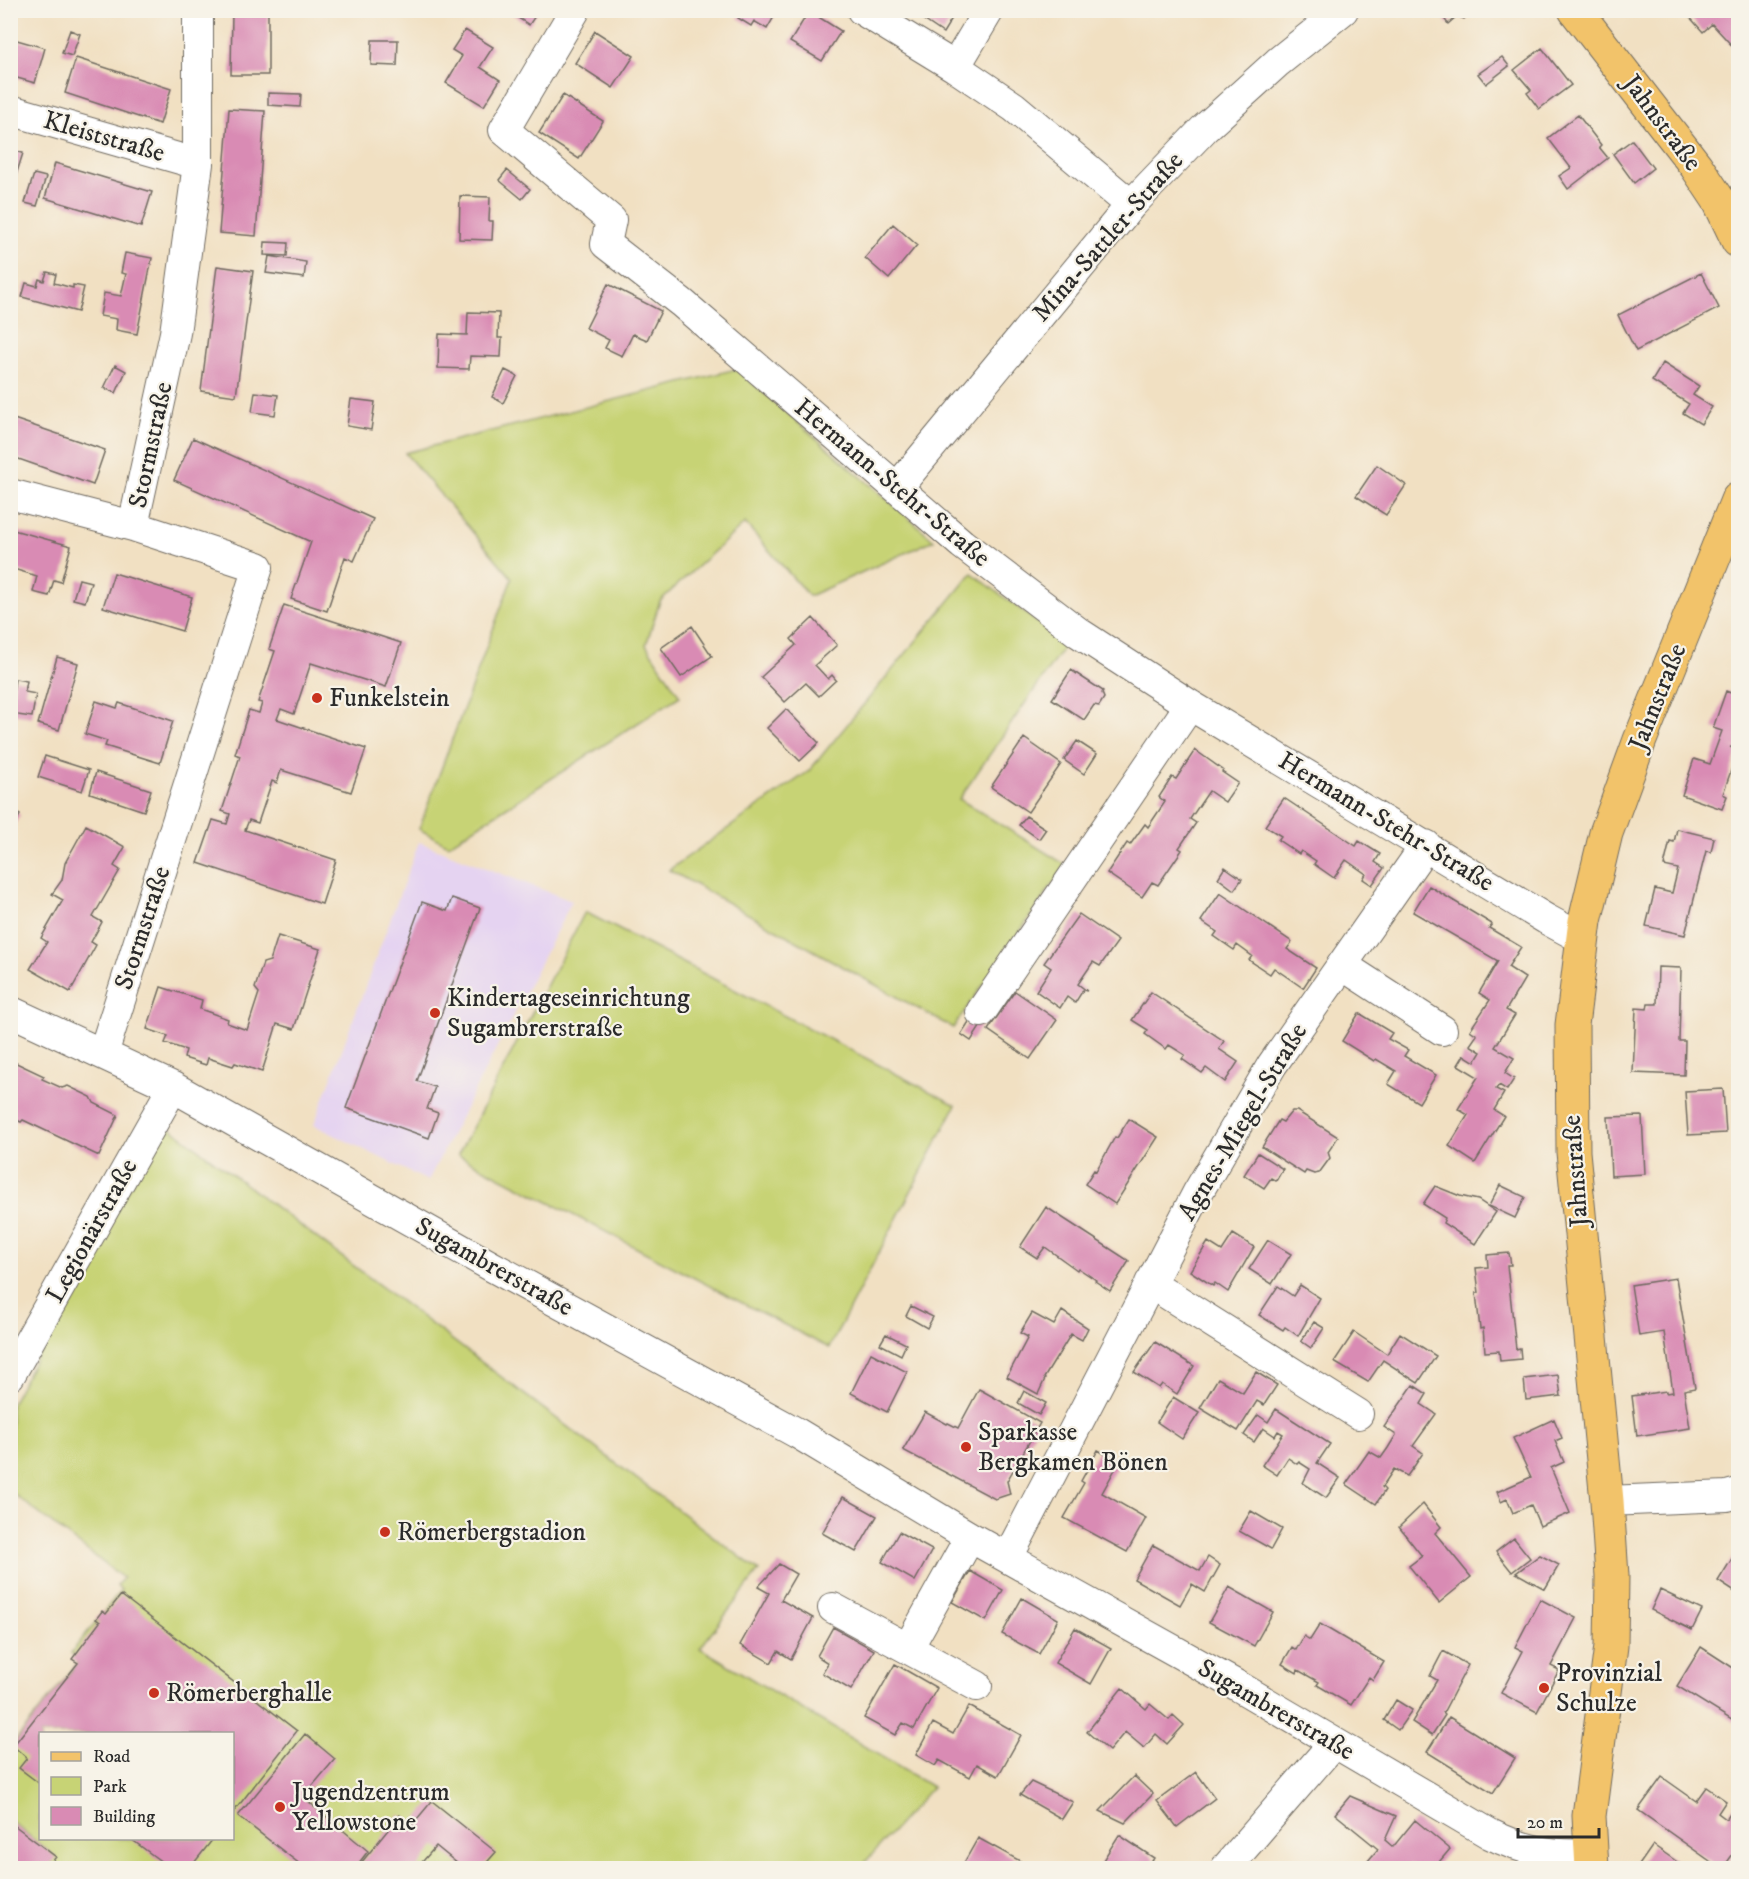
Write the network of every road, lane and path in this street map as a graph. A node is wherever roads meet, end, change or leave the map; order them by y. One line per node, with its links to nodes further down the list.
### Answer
1 (198, 10): 9 (street, Stormstraße)
2 (575, 10): 12 (street, Hermann-Stehr-Straße)
3 (862, 10): 7 (street)
4 (989, 10): 7 (street)
5 (1343, 10): 10 (street, Mina-Sattler-Straße)
6 (1575, 10): 11 (main road, Jahnstraße)
7 (955, 68): 10 (street)
8 (10, 110): 9 (street, Kleiststraße)
9 (198, 164): 15 (street, Stormstraße)
10 (1131, 205): 12 (street, Mina-Sattler-Straße)
11 (1738, 241)
12 (897, 488): 16 (street, Hermann-Stehr-Straße)
13 (10, 494): 15 (street)
14 (1738, 498): 18 (main road, Jahnstraße)
15 (133, 526): 23 (street, Stormstraße)
16 (1190, 705): 17 (street, Hermann-Stehr-Straße); 21 (street)
17 (1426, 845): 18 (street, Hermann-Stehr-Straße); 19 (street, Agnes-Miegel-Straße)
18 (1583, 939): 29 (main road, Jahnstraße)
19 (1342, 965): 22 (street); 25 (street, Agnes-Miegel-Straße)
20 (10, 1011): 23 (street, Sugambrerstraße)
21 (981, 1012)
22 (1442, 1030)
23 (103, 1054): 24 (street, Sugambrerstraße)
24 (173, 1087): 26 (street, Legionärstraße); 30 (street, Sugambrerstraße)
25 (1150, 1283): 27 (street); 31 (street, Agnes-Miegel-Straße)
26 (10, 1375)
27 (1358, 1414)
28 (1738, 1493): 29 (street)
29 (1607, 1501): 36 (main road, Jahnstraße)
30 (970, 1537): 31 (street, Sugambrerstraße); 33 (street)
31 (1008, 1557): 35 (street, Sugambrerstraße)
32 (833, 1608): 33 (street)
33 (908, 1648): 34 (street)
34 (977, 1686)
35 (1334, 1743): 36 (street, Sugambrerstraße); 37 (street)
36 (1591, 1861)
37 (1226, 1869)

